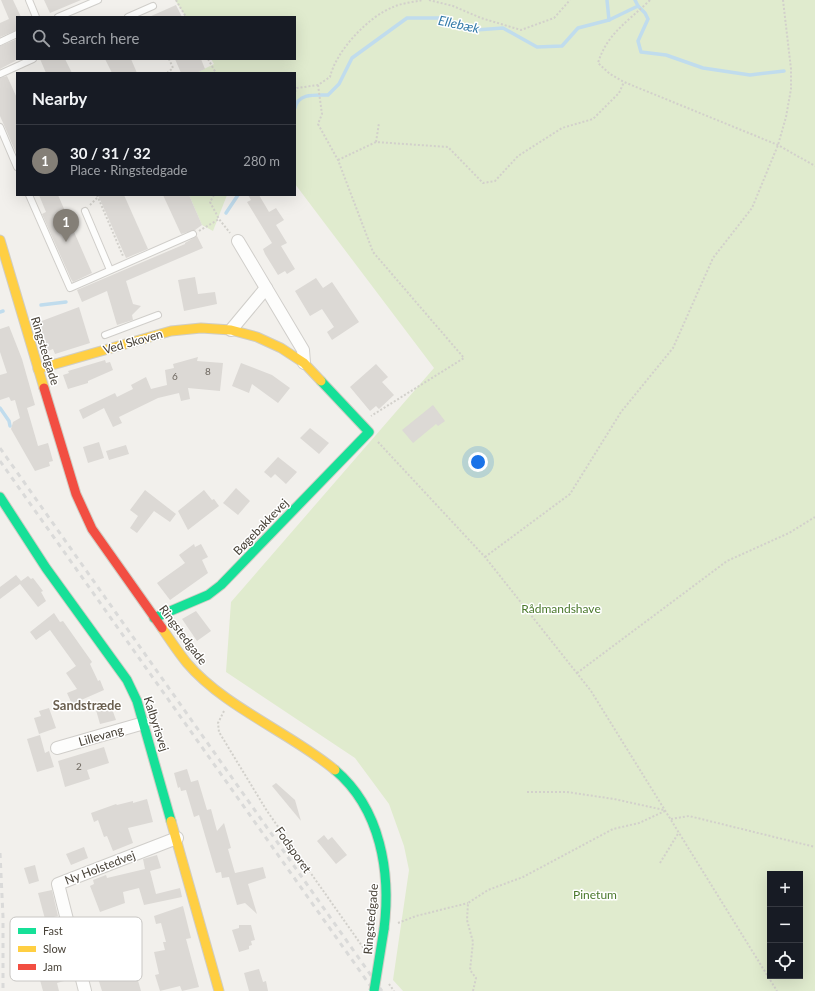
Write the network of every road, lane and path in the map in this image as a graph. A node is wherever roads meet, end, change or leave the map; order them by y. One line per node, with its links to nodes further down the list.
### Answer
1 (29, 0): 10 (lane)
2 (98, 0): 11 (lane)
3 (176, 0): 13 (path)
4 (423, 0): 23 (path)
5 (429, 0): 6 (path)
6 (570, 0)
7 (650, 0): 22 (path)
8 (783, 0): 28 (path)
9 (153, 6): 12 (lane)
10 (36, 16)
11 (60, 16)
12 (130, 16)
13 (185, 16)
14 (16, 34): 15 (lane)
15 (0, 42)
16 (31, 60): 21 (lane)
17 (169, 60): 19 (path)
18 (209, 60): 20 (path)
19 (168, 72)
20 (215, 72)
21 (0, 74)
22 (624, 82): 27 (path); 28 (path)
23 (318, 85): 24 (path); 29 (path)
24 (296, 90)
25 (379, 123): 27 (path)
26 (0, 127): 30 (lane)
27 (376, 142): 29 (path)
28 (778, 145): 31 (path); 52 (path)
29 (338, 160): 48 (path)
30 (16, 165)
31 (815, 166)
32 (29, 196): 41 (lane)
33 (97, 196): 40 (path)
34 (213, 196): 36 (path)
35 (85, 211): 41 (lane)
36 (219, 219): 37 (path); 39 (path)
37 (193, 234): 40 (lane)
38 (0, 240): 47 (street, Ringstedgade)
39 (238, 241): 42 (street, Ved Skoven)
40 (126, 263): 41 (lane)
41 (110, 270)
42 (266, 288): 44 (street); 46 (street, Ved Skoven)
43 (158, 315): 45 (lane)
44 (231, 330): 46 (street, Ved Skoven); 47 (street, Ved Skoven)
45 (105, 335)
46 (304, 363): 48 (street, Ved Skoven)
47 (38, 369): 53 (street, Ringstedgade)
48 (360, 422): 49 (street, Ved Skoven)
49 (369, 432): 52 (path); 53 (street, Bøgebakkevej)
50 (0, 497): 56 (street, Kalbyrisvej)
51 (815, 517): 54 (path)
52 (485, 557): 54 (path)
53 (154, 618): 55 (street, Ringstedgade)
54 (577, 673): 59 (path)
55 (231, 700): 68 (path, Fodsporet); 73 (street, Ringstedgade, bridge)
56 (144, 723): 57 (street, Lillevang); 62 (street, Kalbyrisvej)
57 (57, 748)
58 (527, 792): 59 (path)
59 (665, 811): 60 (path); 65 (path)
60 (671, 820): 61 (path); 63 (path)
61 (679, 832): 64 (path); 76 (path)
62 (177, 838): 67 (street, Ny Holstedvej); 72 (street, Kalbyrisvej)
63 (815, 847)
64 (660, 863)
65 (468, 903): 66 (path); 75 (path)
66 (416, 916)
67 (66, 917)
68 (368, 955)
69 (386, 979): 74 (path)
70 (82, 981): 71 (street, Ny Holstedvej)
71 (85, 991)
72 (219, 991)
73 (374, 991)
74 (394, 991)
75 (473, 991)
76 (777, 991)

